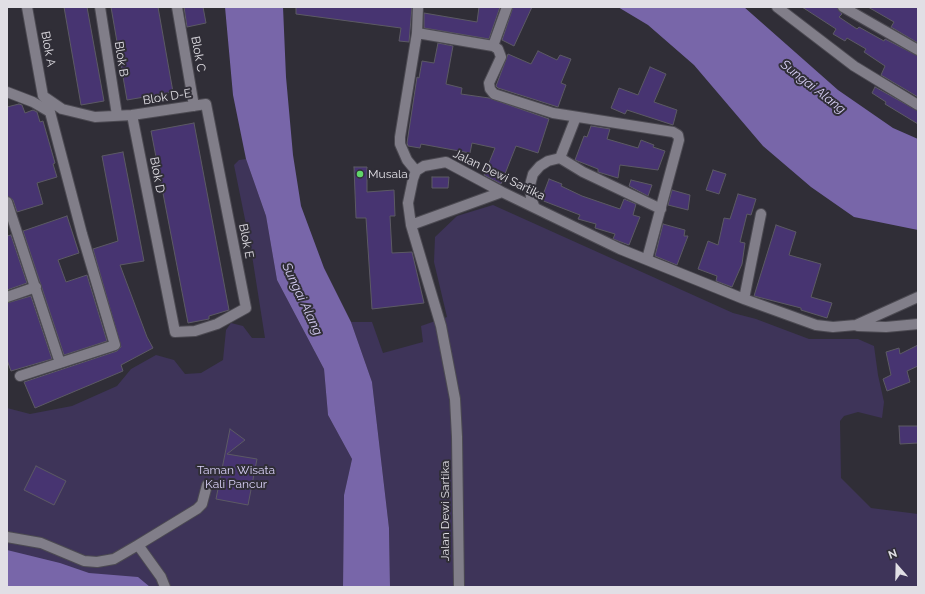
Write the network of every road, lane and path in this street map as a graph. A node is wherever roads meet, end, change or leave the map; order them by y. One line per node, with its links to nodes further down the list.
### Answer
1 (27, 7): 15 (street, Blok A)
2 (100, 7): 15 (street, Blok B)
3 (177, 7): 14 (street, Blok C)
4 (418, 7): 8 (street)
5 (507, 7): 9 (street)
6 (777, 7): 13 (street)
7 (843, 7): 10 (street)
8 (417, 33): 9 (street); 19 (street)
9 (492, 46): 17 (street)
10 (918, 50)
11 (7, 92): 34 (street)
12 (206, 104): 14 (street, Blok D-E); 33 (street, Blok E)
13 (918, 105)
14 (194, 106): 16 (street, Blok D-E)
15 (117, 115): 16 (street)
16 (132, 115): 33 (street, Blok D)
17 (576, 117): 18 (street); 23 (street)
18 (560, 158): 22 (street); 23 (street)
19 (416, 171): 20 (street, Jalan Dewi Sartika); 25 (street, Jalan Dewi Sartika)
20 (502, 192): 22 (street, Jalan Dewi Sartika); 25 (street)
21 (7, 202): 27 (street)
22 (535, 208): 26 (street, Jalan Dewi Sartika)
23 (661, 209): 26 (street)
24 (761, 214): 30 (street)
25 (411, 225): 40 (street, Jalan Dewi Sartika)
26 (647, 259): 30 (street, Jalan Dewi Sartika)
27 (36, 286): 28 (street); 34 (street)
28 (7, 297)
29 (918, 297): 32 (street, Jalan Dewi Sartika)
30 (744, 299): 32 (street, Jalan Dewi Sartika)
31 (918, 324): 32 (street)
32 (856, 325)
33 (175, 332)
34 (60, 363): 35 (street)
35 (20, 376)
36 (207, 484): 38 (street)
37 (7, 537): 38 (street)
38 (138, 545): 39 (street)
39 (165, 587)
40 (459, 587)

